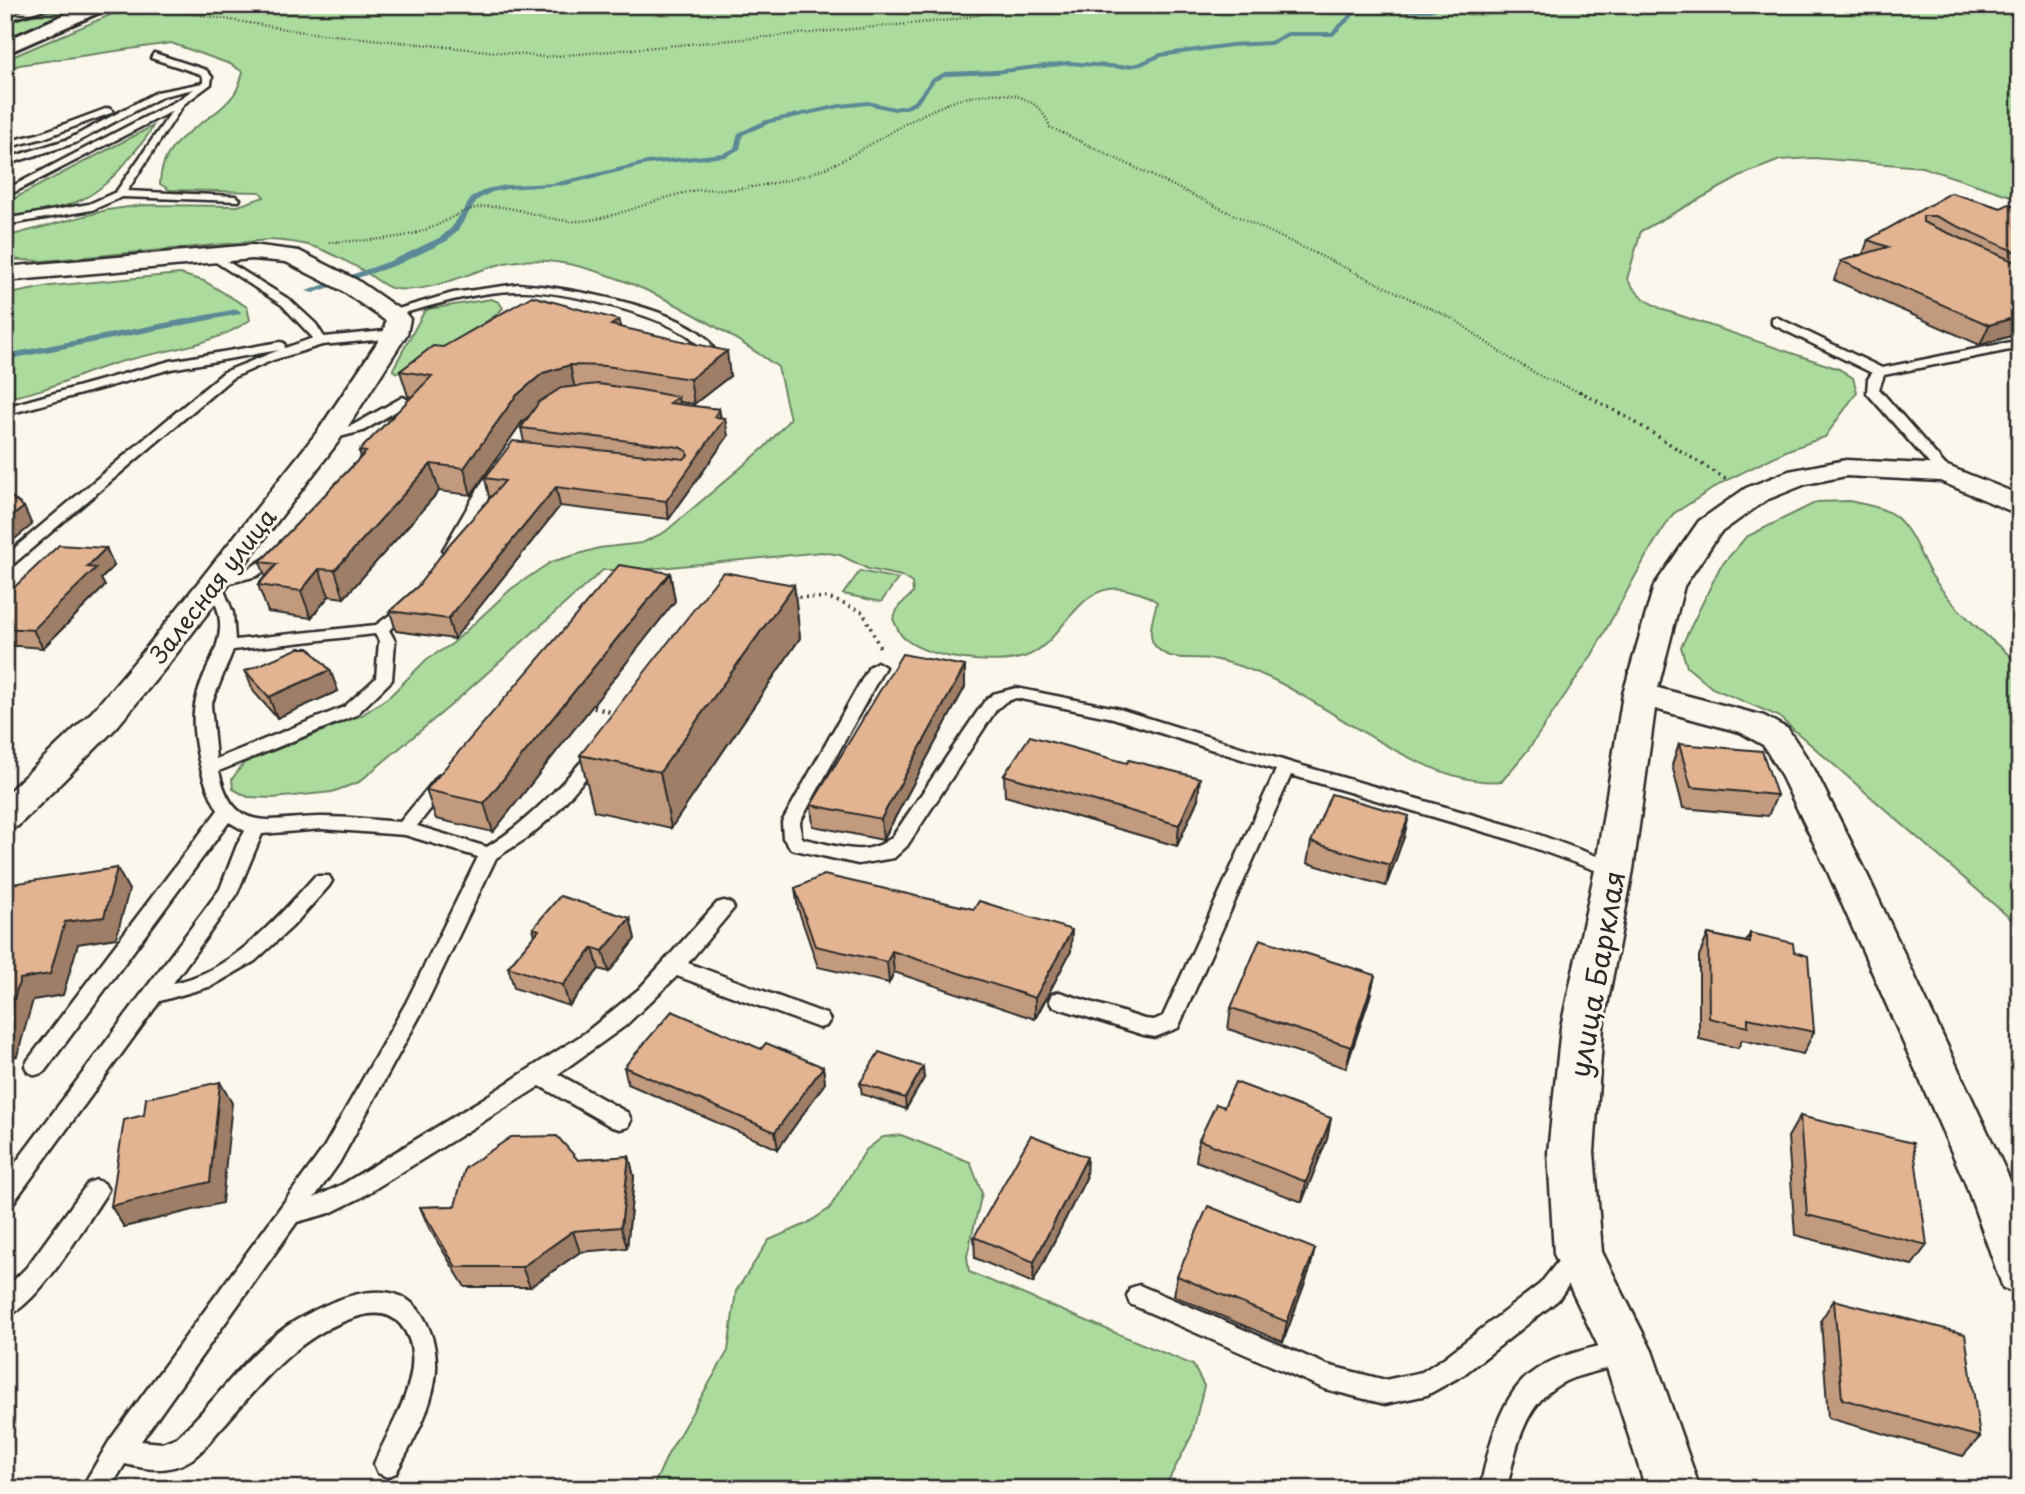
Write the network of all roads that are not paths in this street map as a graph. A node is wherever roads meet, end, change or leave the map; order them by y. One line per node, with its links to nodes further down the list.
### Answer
1 (53, 5): 3 (lane)
2 (101, 5): 4 (main road)
3 (5, 19)
4 (5, 48)
5 (154, 56): 6 (lane)
6 (207, 84): 7 (lane); 8 (lane)
7 (160, 94): 9 (lane); 10 (lane)
8 (181, 102): 11 (lane); 12 (lane)
9 (5, 145)
10 (5, 162)
11 (5, 194)
12 (120, 194): 13 (lane); 14 (lane)
13 (235, 199)
14 (5, 222)
15 (212, 255): 16 (street); 18 (street); 19 (lane)
16 (5, 274)
17 (1776, 321): 22 (lane)
18 (393, 323): 19 (lane); 21 (lane); 26 (street, Залесная улица)
19 (321, 341): 25 (lane); 31 (lane)
20 (2020, 344): 22 (lane)
21 (711, 355)
22 (1880, 372): 27 (lane)
23 (403, 401): 26 (lane)
24 (552, 404): 30 (lane)
25 (5, 411)
26 (328, 436): 32 (street, Залесная улица)
27 (1945, 473): 28 (street); 37 (street, улица Барклая)
28 (2020, 506)
29 (289, 543): 32 (lane)
30 (442, 562)
31 (5, 564)
32 (212, 583): 35 (lane); 43 (street, Залесная улица)
33 (424, 593): 34 (lane)
34 (380, 629): 35 (lane); 41 (lane)
35 (227, 646): 41 (lane)
36 (877, 667): 40 (lane)
37 (1640, 694): 47 (street, улица Барклая); 61 (street)
38 (627, 716): 46 (lane)
39 (457, 765): 45 (lane)
40 (1286, 767): 47 (lane); 52 (lane)
41 (210, 768): 42 (lane)
42 (228, 810): 44 (lane); 54 (lane)
43 (5, 817)
44 (256, 828): 45 (lane); 51 (lane)
45 (405, 829): 46 (lane)
46 (489, 854): 59 (lane)
47 (1614, 870): 60 (street, улица Барклая)
48 (322, 881): 51 (lane)
49 (724, 908): 50 (lane)
50 (673, 966): 53 (lane); 55 (lane)
51 (151, 995): 58 (lane)
52 (1059, 1000)
53 (819, 1020)
54 (36, 1066)
55 (540, 1075): 56 (lane); 59 (lane)
56 (620, 1120)
57 (96, 1190): 63 (lane)
58 (5, 1196)
59 (290, 1213): 65 (lane)
60 (1578, 1254): 62 (lane); 64 (street, улица Барклая)
61 (2020, 1272)
62 (1139, 1296)
63 (5, 1306)
64 (1627, 1351): 68 (lane); 69 (street, улица Барклая)
65 (119, 1449): 66 (lane); 67 (lane)
66 (387, 1464)
67 (94, 1489)
68 (1493, 1489)
69 (1673, 1489)

